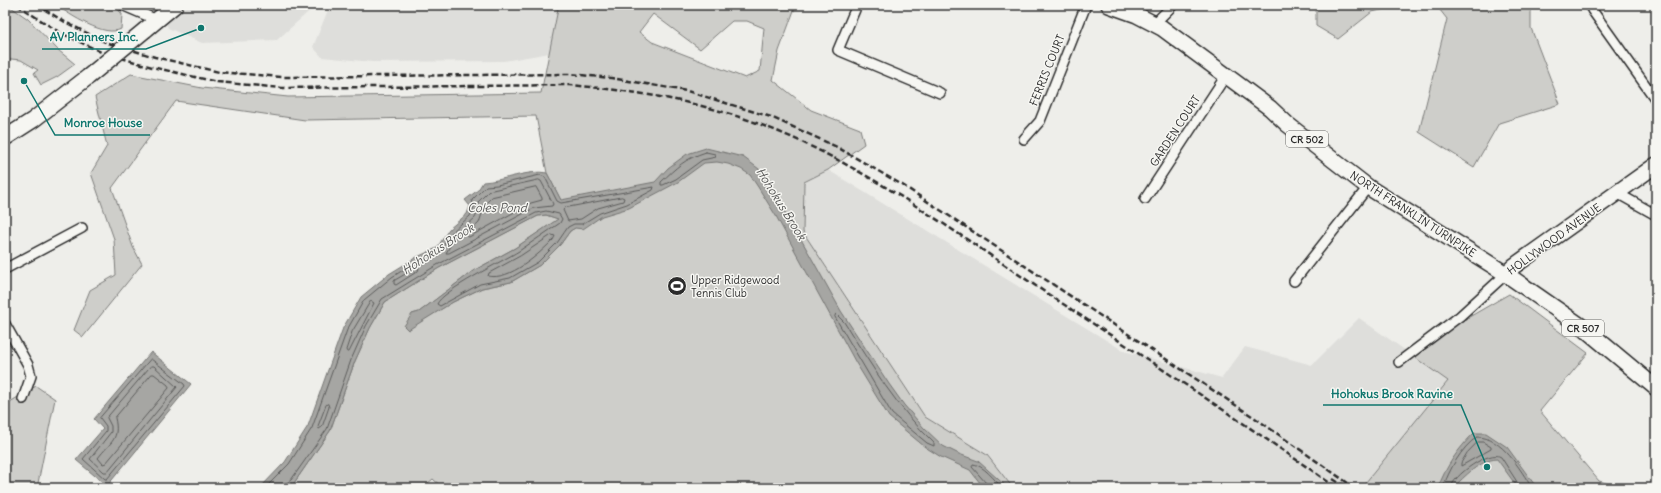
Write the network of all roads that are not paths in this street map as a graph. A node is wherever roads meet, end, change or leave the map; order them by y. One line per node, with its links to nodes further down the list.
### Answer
1 (122, 5): 8 (street)
2 (175, 5): 8 (main road)
3 (857, 5): 11 (street)
4 (1086, 5): 14 (street, FERRIS COURT)
5 (1109, 5): 9 (main road, NORTH FRANKLIN TURNPIKE / CR 502)
6 (1173, 5): 9 (street)
7 (1592, 10): 12 (street)
8 (157, 20): 13 (main road, bridge)
9 (1154, 24): 10 (main road, NORTH FRANKLIN TURNPIKE / CR 502)
10 (1226, 77): 16 (main road, NORTH FRANKLIN TURNPIKE / CR 502); 18 (street, GARDEN COURT)
11 (940, 93)
12 (1656, 100)
13 (5, 138)
14 (1024, 139)
15 (1656, 165): 17 (main road, HOLLYWOOD AVENUE)
16 (1368, 187): 22 (main road, NORTH FRANKLIN TURNPIKE / CR 502); 23 (street)
17 (1617, 193): 19 (street); 22 (main road, HOLLYWOOD AVENUE)
18 (1144, 199)
19 (1656, 215)
20 (82, 228): 21 (street)
21 (5, 270)
22 (1506, 274): 25 (street, HOLLYWOOD AVENUE); 26 (main road, NORTH FRANKLIN TURNPIKE / CR 507)
23 (1294, 281)
24 (5, 324): 27 (street)
25 (1399, 362)
26 (1656, 388)
27 (23, 399)

